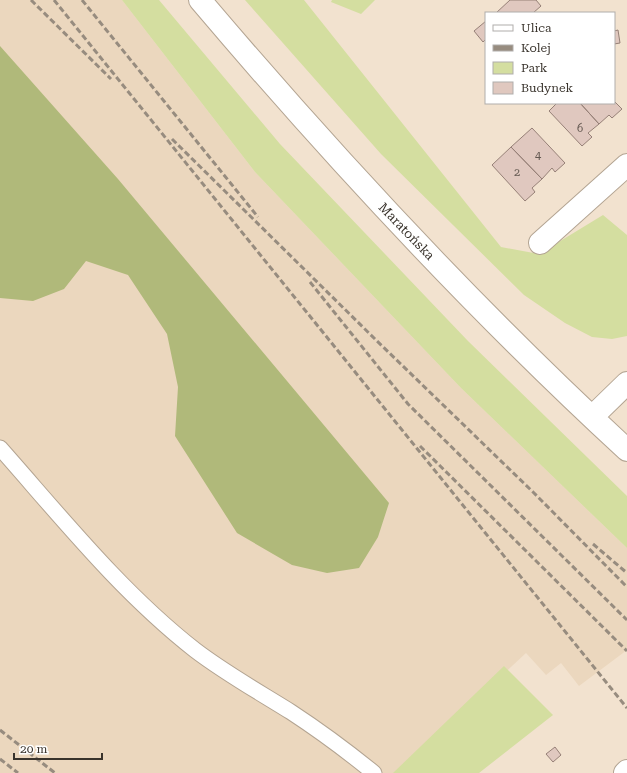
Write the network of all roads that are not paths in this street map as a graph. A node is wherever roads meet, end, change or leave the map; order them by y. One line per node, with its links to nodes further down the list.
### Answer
1 (200, 0): 5 (street, Maratońska)
2 (627, 165): 3 (street)
3 (540, 243)
4 (627, 383): 5 (street)
5 (592, 417): 7 (street, Maratońska)
6 (0, 448): 8 (lane)
7 (627, 450)
8 (374, 773)

